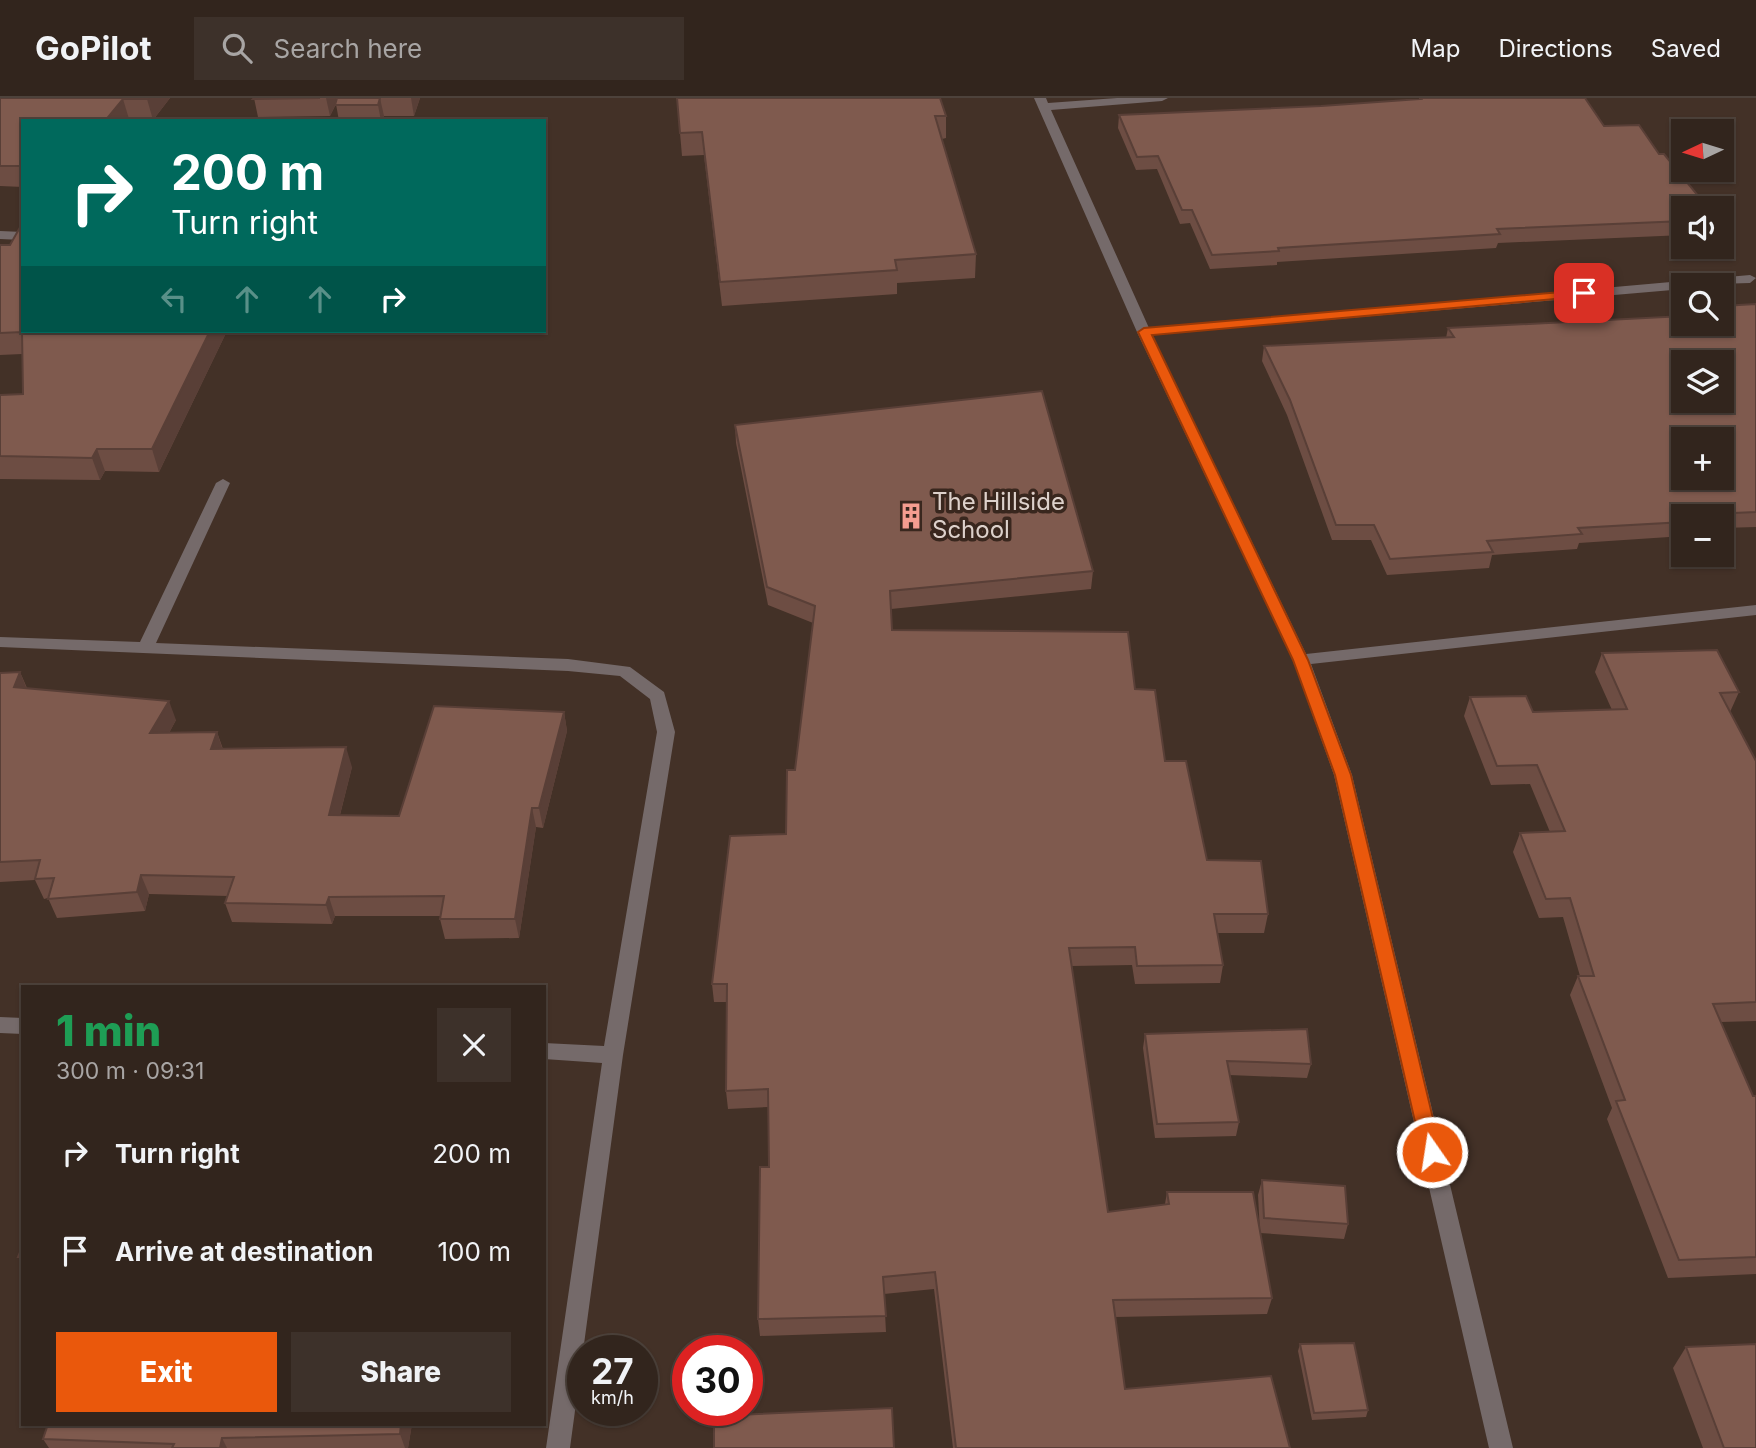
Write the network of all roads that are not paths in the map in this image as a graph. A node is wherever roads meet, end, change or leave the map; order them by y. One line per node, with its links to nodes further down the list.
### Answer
1 (1162, 98): 2 (street)
2 (1042, 102): 6 (street)
3 (0, 235): 4 (street)
4 (21, 236)
5 (1749, 279): 6 (street)
6 (1144, 332): 11 (street)
7 (223, 483): 10 (street)
8 (1756, 610): 11 (street)
9 (0, 642): 10 (street)
10 (145, 648): 15 (street)
11 (1301, 660): 17 (street)
12 (0, 1025): 13 (street)
13 (21, 1026)
14 (546, 1051): 15 (street)
15 (613, 1055): 16 (street)
16 (558, 1448)
17 (1501, 1448)

